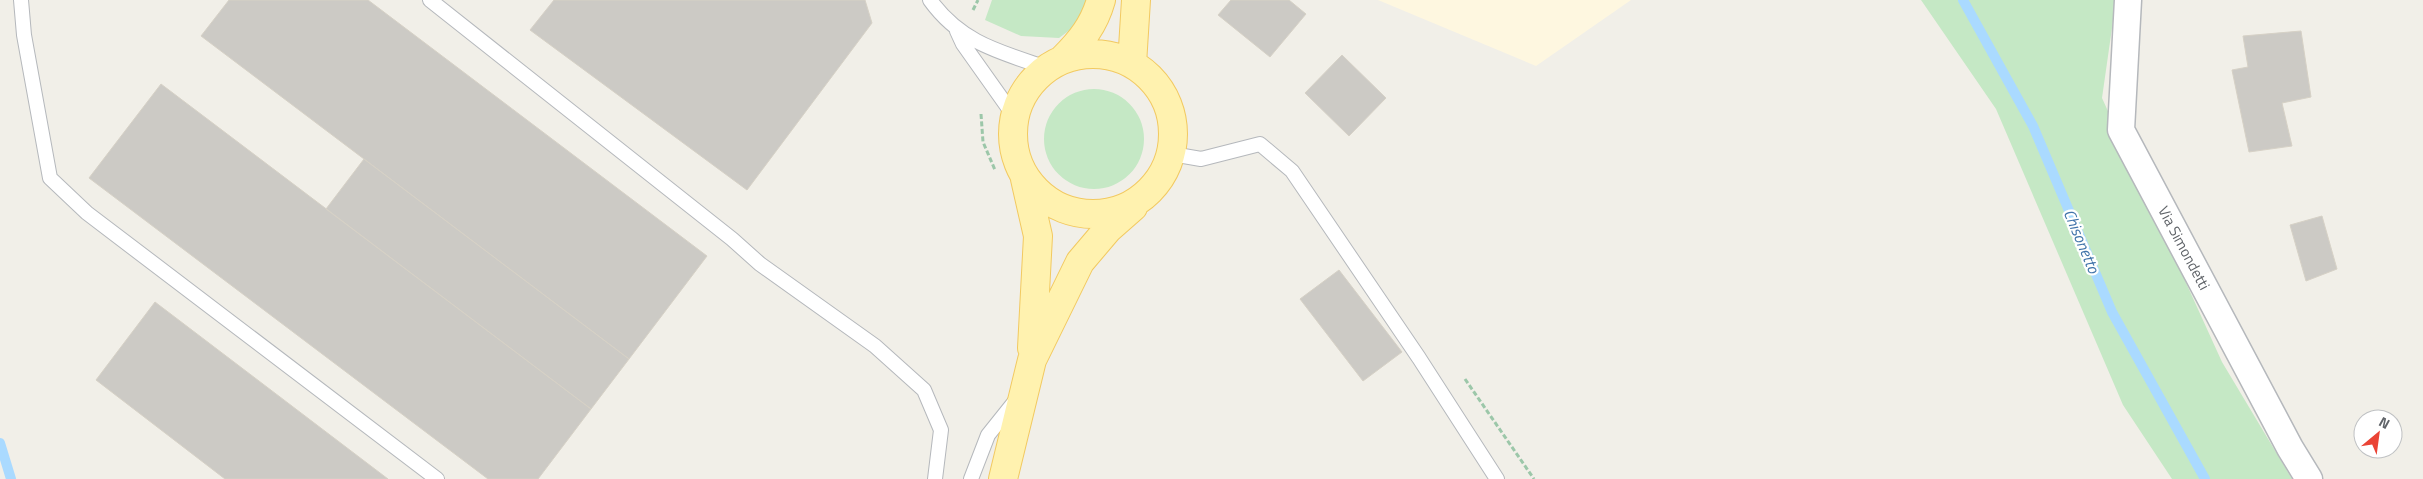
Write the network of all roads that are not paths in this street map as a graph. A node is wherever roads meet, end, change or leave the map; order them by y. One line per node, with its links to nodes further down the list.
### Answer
1 (21, 0): 16 (lane)
2 (430, 0): 17 (lane)
3 (930, 0): 7 (lane)
4 (1101, 0): 8 (main road)
5 (1136, 0): 9 (main road)
6 (2128, 0): 21 (street, Via Simondetti)
7 (957, 31): 8 (lane); 10 (lane)
8 (1055, 63): 9 (main road); 10 (main road)
9 (1132, 64): 11 (main road)
10 (1014, 116): 12 (main road)
11 (1172, 154): 13 (main road); 20 (lane)
12 (1025, 179): 13 (main road); 14 (main road)
13 (1143, 198): 14 (main road)
14 (1032, 360): 15 (main road)
15 (1023, 392): 18 (lane); 19 (main road)
16 (437, 479)
17 (935, 479)
18 (971, 479)
19 (1003, 479)
20 (1497, 479)
21 (2310, 479)

